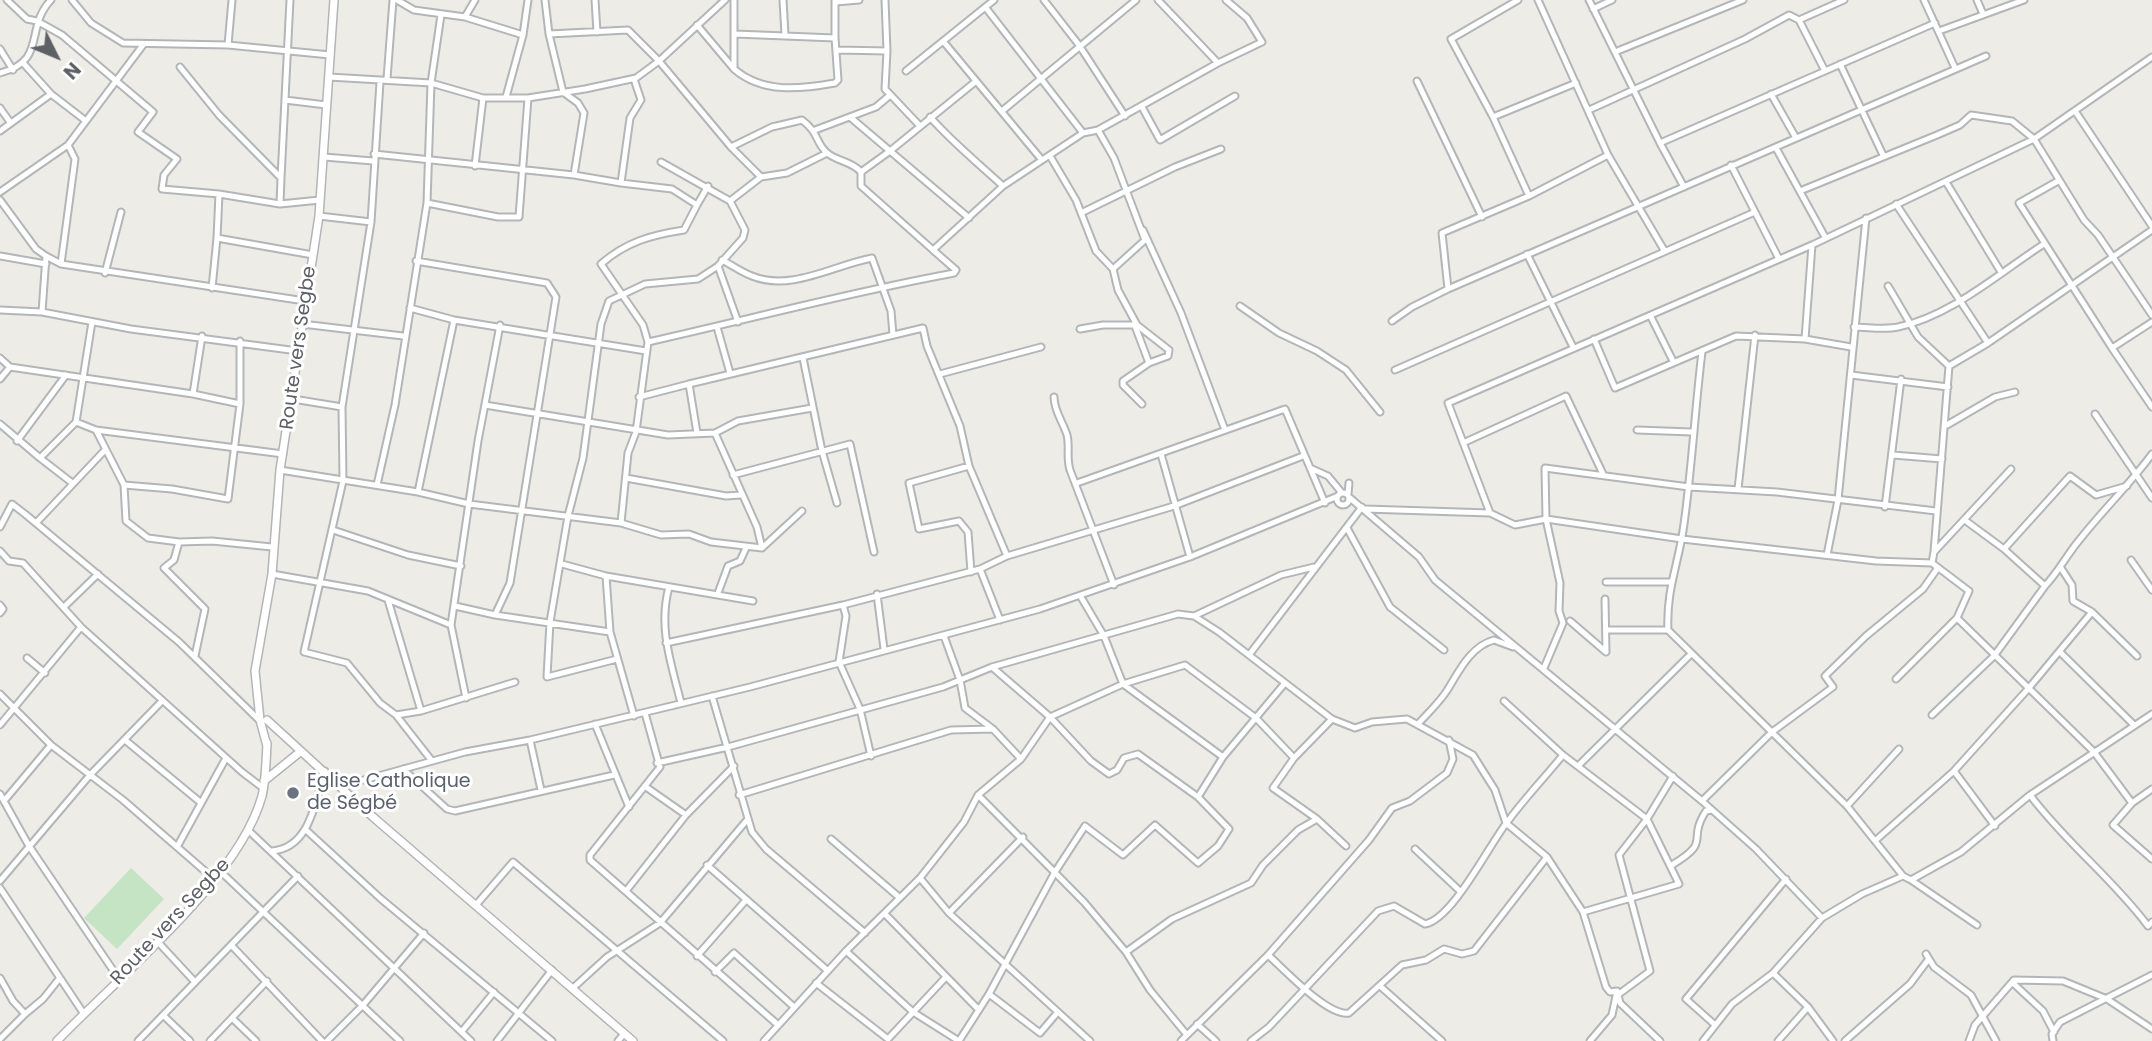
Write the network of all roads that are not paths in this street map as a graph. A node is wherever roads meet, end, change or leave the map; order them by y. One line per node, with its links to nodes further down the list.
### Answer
1 (7, 0): 41 (street)
2 (51, 0): 41 (street)
3 (72, 0): 52 (street)
4 (232, 0): 53 (street)
5 (290, 0): 59 (street)
6 (334, 0): 60 (main road, Route vers Segbe)
7 (395, 0): 38 (street); 76 (street)
8 (475, 0): 39 (street)
9 (528, 0): 49 (street)
10 (536, 0): 32 (street)
11 (595, 0): 45 (street)
12 (725, 0): 43 (street)
13 (734, 0): 47 (street)
14 (783, 0): 48 (street)
15 (859, 0): 33 (street)
16 (885, 0): 57 (street)
17 (994, 0): 35 (street)
18 (1044, 0): 34 (street)
19 (1057, 0): 34 (street)
20 (1136, 0): 54 (street)
21 (1158, 0): 64 (street)
22 (1226, 0): 64 (street)
23 (1518, 0): 104 (street)
24 (1538, 0): 83 (street)
25 (1589, 0): 36 (street)
26 (1612, 0): 36 (street)
27 (1743, 0): 58 (street)
28 (1844, 0): 40 (street)
29 (1924, 0): 42 (street)
30 (1977, 0): 37 (street)
31 (2024, 0): 37 (street)
32 (545, 1): 46 (street)
33 (836, 1): 50 (street)
34 (1049, 6): 54 (street)
35 (986, 8): 51 (street); 75 (street)
36 (1593, 9): 58 (street)
37 (1983, 14): 44 (street)
38 (441, 15): 39 (street); 82 (street)
39 (465, 17): 49 (street)
40 (1799, 20): 70 (street); 84 (street)
41 (37, 21): 65 (street); 78 (street)
42 (1935, 23): 44 (street); 66 (street)
43 (698, 25): 63 (street); 69 (street)
44 (1939, 31): 68 (street)
45 (597, 32): 46 (street); 63 (street)
46 (549, 34): 85 (street)
47 (734, 34): 48 (street); 69 (street)
48 (785, 34): 50 (street)
49 (523, 35): 90 (street)
50 (835, 38): 56 (street)
51 (943, 41): 72 (street); 81 (street)
52 (143, 45): 53 (street); 78 (street)
53 (228, 45): 59 (street)
54 (1079, 45): 75 (street); 101 (street)
55 (0, 49): 71 (street)
56 (838, 50): 57 (street); 69 (street)
57 (887, 51): 88 (street)
58 (1615, 52): 84 (street)
59 (288, 53): 60 (street); 93 (street)
60 (330, 55): 74 (main road, Route vers Segbe)
61 (1986, 56): 68 (street)
62 (2152, 57): 100 (street)
63 (659, 61): 77 (street); 116 (street)
64 (1218, 63): 95 (street)
65 (24, 64): 71 (street); 86 (street)
66 (1840, 64): 70 (street); 97 (street)
67 (180, 67): 135 (street)
68 (1955, 68): 97 (street)
69 (734, 69)
70 (1824, 69): 87 (street)
71 (13, 70): 73 (street)
72 (905, 71)
73 (0, 73)
74 (329, 77): 80 (street); 94 (main road, Route vers Segbe)
75 (1040, 78): 99 (street); 111 (street)
76 (387, 79): 80 (street); 82 (street)
77 (634, 79): 85 (street); 138 (street)
78 (116, 80): 105 (street); 145 (street)
79 (1417, 81): 159 (street)
80 (380, 82): 125 (street)
81 (975, 82): 99 (street); 103 (street)
82 (431, 83): 91 (street); 127 (street)
83 (1576, 83): 98 (street); 104 (street)
84 (1633, 90): 98 (street); 114 (street)
85 (563, 92): 92 (street); 133 (street)
86 (51, 94): 105 (street); 106 (street)
87 (1770, 94): 112 (street); 114 (street)
88 (888, 96): 102 (street); 107 (street)
89 (1235, 96): 95 (street)
90 (506, 97): 91 (street); 92 (street)
91 (483, 98): 129 (street)
92 (528, 98): 131 (street)
93 (285, 100): 94 (street); 135 (street)
94 (326, 105): 123 (main road, Route vers Segbe)
95 (1142, 107): 101 (street)
96 (0, 108): 106 (street)
97 (1861, 109): 112 (street); 122 (street)
98 (1589, 110): 121 (street)
99 (1002, 111): 126 (street)
100 (2075, 111): 113 (street); 163 (street)
101 (1125, 116): 109 (street)
102 (850, 117): 108 (street); 119 (street)
103 (930, 117): 107 (street); 140 (street)
104 (1493, 117): 146 (street)
105 (86, 121): 115 (street)
106 (10, 122): 110 (street)
107 (920, 126): 119 (street)
108 (815, 130): 116 (street); 120 (street)
109 (1098, 130): 111 (street); 142 (street)
110 (0, 131)
111 (1083, 133): 124 (street)
112 (1796, 138): 117 (street)
113 (2034, 139): 122 (street); 136 (street); 137 (street)
114 (1660, 143): 141 (street)
115 (68, 145): 144 (street); 180 (street)
116 (731, 147): 134 (street)
117 (1776, 148): 130 (street); 143 (street)
118 (1221, 149): 142 (street)
119 (890, 151): 132 (street); 160 (street)
120 (827, 153): 132 (street); 134 (street)
121 (1608, 155): 146 (street); 154 (street)
122 (1883, 155): 143 (street)
123 (324, 156): 125 (street); 148 (main road, Route vers Segbe)
124 (1050, 156): 126 (street); 157 (street)
125 (374, 157): 127 (street); 162 (street)
126 (1041, 159): 140 (street)
127 (430, 160): 129 (street); 150 (street)
128 (661, 162): 139 (street)
129 (475, 166): 131 (street)
130 (1731, 166): 141 (street); 156 (street)
131 (522, 170): 133 (street); 150 (street)
132 (861, 172): 169 (street)
133 (574, 174): 138 (street)
134 (761, 177): 149 (street)
135 (281, 178): 151 (street)
136 (2058, 181): 167 (street); 175 (street)
137 (1946, 182): 152 (street); 182 (street)
138 (621, 183): 153 (street)
139 (708, 186): 149 (street); 153 (street)
140 (1003, 186): 160 (street)
141 (1684, 187): 154 (street)
142 (1127, 191): 157 (street); 164 (street)
143 (1800, 191): 165 (street)
144 (0, 192)
145 (219, 194): 151 (street); 166 (street)
146 (1529, 196): 159 (street)
147 (0, 200): 174 (street)
148 (320, 200): 151 (street); 158 (main road, Route vers Segbe)
149 (730, 201): 178 (street)
150 (427, 203): 177 (street)
151 (280, 204)
152 (1896, 204): 161 (street); 192 (street)
153 (697, 205): 189 (street)
154 (1638, 206): 170 (street); 171 (street)
155 (121, 212): 183 (street)
156 (1755, 212): 170 (street); 176 (street)
157 (1081, 213): 181 (street)
158 (319, 216): 162 (street); 172 (main road, Route vers Segbe)
159 (1482, 217): 188 (street)
160 (969, 218): 169 (street)
161 (1866, 218): 165 (street); 209 (street)
162 (371, 222): 211 (street)
163 (2152, 228): 175 (street)
164 (1143, 230): 181 (street); 265 (street)
165 (1825, 237): 168 (street)
166 (217, 238): 172 (street); 187 (street)
167 (2044, 244): 182 (street); 186 (street)
168 (1812, 245): 176 (street); 218 (street)
169 (933, 250): 184 (street)
170 (1664, 250): 191 (street)
171 (1527, 254): 188 (street); 191 (street)
172 (313, 255): 190 (main road, Route vers Segbe)
173 (0, 256): 179 (street)
174 (46, 256): 179 (street); 180 (street)
175 (2113, 258): 186 (street); 197 (street)
176 (1779, 259): 198 (street)
177 (416, 261): 194 (street); 212 (street)
178 (720, 263): 184 (street); 189 (street); 202 (street)
179 (46, 264): 196 (street)
180 (61, 264): 183 (street)
181 (1113, 269): 207 (street)
182 (2001, 272): 192 (street)
183 (105, 273): 187 (street)
184 (880, 286): 202 (street); 213 (street)
185 (1888, 286): 205 (street)
186 (2071, 287): 222 (street); 226 (street)
187 (212, 288): 190 (street)
188 (1448, 289): 200 (street)
189 (622, 295): 220 (street); 221 (street)
190 (305, 301): 204 (main road, Route vers Segbe)
191 (1549, 301): 224 (street); 236 (street)
192 (1958, 302): 205 (street); 222 (street)
193 (1240, 306): 257 (street)
194 (410, 308): 199 (street); 216 (street)
195 (0, 310): 196 (street)
196 (42, 312): 201 (street)
197 (2152, 315)
198 (1651, 317): 217 (street); 232 (street)
199 (454, 320): 206 (street); 300 (street)
200 (1392, 321)
201 (92, 322): 215 (street); 241 (street)
202 (738, 322): 208 (street)
203 (2152, 322): 226 (street)
204 (302, 324): 211 (street); 227 (main road, Route vers Segbe)
205 (1912, 324): 209 (street); 234 (street)
206 (500, 325): 212 (street); 253 (street)
207 (1136, 326): 210 (street); 233 (street); 233 (street)
208 (717, 327): 221 (street); 237 (street)
209 (1854, 327): 225 (street)
210 (1080, 329)
211 (355, 330): 216 (street); 254 (street)
212 (552, 334): 220 (street); 258 (street)
213 (894, 335): 231 (street); 238 (street)
214 (1755, 335): 218 (street); 229 (street); 299 (street)
215 (202, 336): 219 (street); 247 (street)
216 (403, 336): 296 (street)
217 (1594, 338): 224 (street); 232 (street)
218 (1805, 339): 225 (street)
219 (240, 341): 227 (street); 251 (street)
220 (600, 342): 228 (street); 262 (street)
221 (648, 342): 228 (street)
222 (1988, 343): 234 (street)
223 (1041, 347): 238 (street)
224 (1573, 347): 272 (street)
225 (1851, 347): 239 (street)
226 (2112, 348): 255 (street)
227 (299, 351): 250 (main road, Route vers Segbe)
228 (646, 351): 248 (street)
229 (1702, 352): 232 (street); 268 (street)
230 (0, 358): 235 (street)
231 (803, 358): 237 (street); 256 (street)
232 (1673, 361)
233 (1149, 363): 252 (street)
234 (1949, 366): 245 (street)
235 (10, 368): 240 (street); 242 (street)
236 (1395, 370)
237 (730, 373): 244 (street)
238 (940, 374): 283 (street)
239 (1851, 374): 243 (street); 304 (street)
240 (66, 375): 241 (street); 271 (street)
241 (81, 377): 247 (street); 260 (street)
242 (0, 379)
243 (1901, 379): 245 (street); 279 (street)
244 (689, 384): 248 (street); 269 (street)
245 (1948, 387): 263 (street)
246 (2015, 392): 263 (street)
247 (193, 394): 251 (street)
248 (639, 397): 267 (street)
249 (1054, 397): 293 (street)
250 (293, 399): 254 (street); 276 (main road, Route vers Segbe)
251 (240, 404): 273 (street)
252 (1142, 404)
253 (485, 405): 258 (street); 307 (street)
254 (342, 407): 291 (street)
255 (2152, 407)
256 (812, 408): 270 (street); 275 (street)
257 (1380, 412)
258 (537, 414): 262 (street); 311 (street)
259 (2095, 414): 288 (street)
260 (76, 422): 264 (street); 281 (street)
261 (0, 424): 271 (street)
262 (588, 424): 267 (street); 315 (street)
263 (1947, 425): 282 (street)
264 (96, 430): 273 (street); 274 (street)
265 (1224, 430): 277 (street); 280 (street)
266 (1637, 430): 268 (street)
267 (636, 432): 269 (street); 290 (street)
268 (1692, 432): 298 (street)
269 (697, 433): 270 (street)
270 (715, 433): 289 (street)
271 (17, 441): 281 (street)
272 (1463, 443): 287 (street); 314 (street)
273 (235, 448): 276 (street); 295 (street)
274 (105, 450): 292 (street); 295 (street)
275 (822, 451): 289 (street); 305 (street); 331 (street)
276 (283, 454): 286 (main road, Route vers Segbe)
277 (1161, 454): 293 (street); 308 (street)
278 (2152, 454): 288 (street)
279 (1893, 455): 282 (street); 310 (street)
280 (1303, 456): 284 (street); 308 (street)
281 (40, 458): 292 (street)
282 (1942, 459): 312 (street)
283 (969, 466): 334 (street); 344 (street)
284 (1310, 468): 302 (street); 306 (street)
285 (2011, 469): 317 (street)
286 (280, 470): 291 (street); 326 (main road, Route vers Segbe)
287 (1603, 474): 298 (street); 316 (street)
288 (2137, 474): 297 (street); 303 (street)
289 (733, 475): 301 (street)
290 (626, 478): 301 (street); 319 (street)
291 (343, 481): 296 (street); 323 (street)
292 (71, 482): 318 (street)
293 (1077, 483): 322 (street)
294 (1349, 483): 302 (street)
295 (124, 485): 325 (street)
296 (377, 485): 300 (street)
297 (2130, 485): 329 (street); 341 (street)
298 (1689, 487): 299 (street); 324 (street)
299 (1738, 489): 304 (street)
300 (418, 492): 307 (street)
301 (740, 495): 328 (street)
302 (1345, 497): 306 (street); 306 (street); 309 (street)
303 (2152, 498)
304 (1838, 500): 310 (street); 333 (street)
305 (837, 503)
306 (1325, 503): 335 (street)
307 (469, 504): 311 (street); 339 (street)
308 (1174, 506): 322 (street); 335 (street)
309 (1362, 507): 314 (street); 321 (street); 381 (street)
310 (1885, 507): 312 (street)
311 (520, 509): 315 (street); 367 (street)
312 (1936, 511): 332 (street)
313 (802, 512): 328 (street)
314 (1490, 513): 316 (street)
315 (568, 516): 319 (street); 338 (street)
316 (1546, 519): 324 (street); 394 (street)
317 (1966, 521): 329 (street); 332 (street)
318 (36, 523): 320 (street); 345 (street)
319 (621, 523): 327 (street)
320 (0, 527)
321 (1347, 528): 340 (street); 383 (street)
322 (1094, 529): 334 (street); 351 (street)
323 (333, 530): 339 (street); 348 (street)
324 (1682, 539): 333 (street); 350 (street)
325 (179, 542): 326 (street); 387 (street)
326 (272, 547): 346 (main road, Route vers Segbe)
327 (746, 548): 328 (street); 355 (street)
328 (762, 548)
329 (2004, 549): 352 (street)
330 (0, 551): 364 (street)
331 (874, 552)
332 (1934, 552): 337 (street)
333 (1828, 555): 337 (street)
334 (1007, 556): 342 (street)
335 (1190, 556): 351 (street)
336 (2132, 560): 354 (street)
337 (1932, 563): 343 (street)
338 (562, 564): 347 (street); 372 (street)
339 (461, 566): 363 (street)
340 (1314, 567): 368 (street); 385 (street)
341 (2061, 568): 352 (street); 365 (street)
342 (980, 569): 344 (street); 370 (street)
343 (1937, 569): 369 (street); 426 (street)
344 (971, 572): 356 (street)
345 (98, 574): 364 (street); 387 (street)
346 (272, 574): 348 (street); 419 (main road, Route vers Segbe)
347 (607, 576): 353 (street); 377 (street)
348 (321, 581): 359 (street); 413 (street)
349 (1606, 582): 350 (street)
350 (1670, 582): 376 (street)
351 (1114, 585): 357 (street)
352 (2045, 586): 388 (street)
353 (669, 587): 355 (street); 380 (street)
354 (2152, 590)
355 (718, 593): 360 (street)
356 (877, 594): 362 (street); 382 (street)
357 (1081, 597): 370 (street); 379 (street)
358 (1605, 599): 375 (street)
359 (388, 600): 373 (street); 410 (street)
360 (753, 601)
361 (0, 605): 366 (street)
362 (842, 605): 380 (street); 392 (street)
363 (455, 606): 367 (street); 373 (street)
364 (64, 607): 374 (street)
365 (2092, 612): 384 (street); 389 (street)
366 (0, 613)
367 (495, 615): 372 (street)
368 (1194, 616): 379 (street); 385 (street)
369 (1957, 618): 388 (street); 396 (street)
370 (1000, 620): 378 (street)
371 (1570, 621): 375 (street)
372 (550, 622): 377 (street); 391 (street)
373 (451, 625): 404 (street)
374 (81, 627): 395 (street); 405 (street)
375 (1607, 629): 376 (street)
376 (1668, 631): 386 (street)
377 (610, 632): 391 (street)
378 (944, 636): 382 (street); 397 (street)
379 (1104, 636): 393 (street); 400 (street)
380 (666, 643): 407 (street)
381 (1516, 648): 394 (street); 421 (street)
382 (884, 649): 392 (street)
383 (1444, 650)
384 (2060, 652): 401 (street); 422 (street)
385 (1250, 654): 399 (street)
386 (1691, 654): 425 (street); 426 (street)
387 (195, 656): 419 (street)
388 (1994, 656): 401 (street); 414 (street)
389 (2137, 656)
390 (27, 657): 395 (street)
391 (617, 659): 415 (street)
392 (838, 662): 403 (street); 409 (street)
393 (992, 667): 397 (street); 416 (street)
394 (1544, 668): 425 (street)
395 (45, 673): 408 (street)
396 (1896, 679)
397 (960, 680): 409 (street); 424 (street)
398 (515, 682): 404 (street)
399 (1285, 683): 417 (street); 418 (street)
400 (1123, 684): 416 (street); 417 (street); 437 (street)
401 (2028, 689): 434 (street); 447 (street)
402 (0, 694): 408 (street)
403 (712, 696): 407 (street); 431 (street)
404 (466, 698): 410 (street)
405 (162, 701): 427 (street); 438 (street)
406 (1504, 701): 435 (street)
407 (681, 703): 411 (street)
408 (13, 709): 423 (street); 430 (street)
409 (860, 709): 431 (street); 436 (street)
410 (421, 711): 413 (street)
411 (645, 712): 415 (street); 442 (street)
412 (2152, 714): 422 (street)
413 (396, 715): 441 (street)
414 (1932, 715)
415 (634, 716): 420 (street)
416 (1050, 717): 440 (street); 460 (street)
417 (1256, 718): 437 (street); 439 (street)
418 (1332, 719): 421 (street); 439 (street)
419 (263, 720): 433 (main road); 451 (main road, Route vers Segbe)
420 (595, 724): 428 (street); 449 (street)
421 (1418, 724): 429 (street)
422 (2133, 724): 434 (street)
423 (0, 725)
424 (993, 729): 436 (street); 440 (street)
425 (1617, 729): 443 (street); 450 (street)
426 (1772, 732): 462 (street); 465 (street)
427 (125, 740): 448 (street); 463 (street)
428 (530, 740): 441 (street); 455 (street)
429 (1449, 740): 472 (street); 521 (street)
430 (51, 745): 448 (street); 461 (street)
431 (728, 747): 442 (street); 444 (street)
432 (1899, 749): 465 (street)
433 (300, 752): 446 (main road); 451 (main road)
434 (2094, 752): 459 (street); 464 (street)
435 (1563, 755): 443 (street); 472 (street)
436 (871, 756): 457 (street)
437 (1223, 757): 460 (street)
438 (226, 758): 451 (street); 463 (street)
439 (1294, 758): 469 (street)
440 (1021, 759): 458 (street)
441 (432, 761): 445 (street)
442 (657, 763): 453 (street)
443 (1579, 765): 470 (street)
444 (734, 766): 457 (street); 468 (street)
445 (404, 769): 452 (street); 455 (street)
446 (325, 771): 452 (main road); 474 (street)
447 (1954, 771): 473 (street); 478 (street)
448 (90, 775): 479 (street); 482 (street)
449 (614, 775): 455 (street); 466 (street)
450 (1673, 776): 462 (street); 470 (street)
451 (264, 784): 475 (main road, Route vers Segbe)
452 (342, 786): 505 (main road)
453 (646, 787): 466 (street); 468 (street)
454 (2152, 789): 464 (street)
455 (541, 790)
456 (0, 794): 461 (street)
457 (739, 795): 471 (street)
458 (978, 795): 476 (street); 494 (street)
459 (2030, 795): 473 (street); 511 (street)
460 (1198, 797): 491 (street)
461 (4, 801): 479 (street)
462 (1702, 801): 467 (street)
463 (200, 802): 482 (street)
464 (2132, 803): 485 (street)
465 (1847, 806): 478 (street)
466 (629, 807): 500 (street)
467 (1712, 810): 489 (street); 496 (street)
468 (686, 816): 500 (street)
469 (1318, 819): 480 (street); 519 (street)
470 (1647, 819): 489 (street); 503 (street)
471 (747, 820): 488 (street); 515 (street)
472 (1506, 823): 486 (street); 501 (street)
473 (1995, 826): 497 (street)
474 (305, 829): 484 (street); 514 (street)
475 (248, 830): 484 (street); 490 (main road, Route vers Segbe)
476 (1023, 837): 491 (street); 508 (street)
477 (831, 839): 502 (street)
478 (1876, 841): 493 (street)
479 (29, 846): 498 (street); 533 (street)
480 (1346, 846)
481 (2152, 846): 485 (street)
482 (177, 847): 495 (street)
483 (1415, 849): 501 (street)
484 (272, 851): 492 (street)
485 (2146, 853): 487 (street)
486 (1547, 857): 506 (street); 538 (street)
487 (2152, 859)
488 (707, 865): 504 (street); 512 (street)
489 (1672, 866): 503 (street)
490 (220, 871): 495 (main road, Route vers Segbe); 507 (street)
491 (1055, 872): 519 (street); 523 (street)
492 (298, 876): 507 (street); 524 (street)
493 (1903, 876): 497 (street); 510 (street)
494 (920, 878): 502 (street); 508 (street)
495 (214, 879): 516 (main road, Route vers Segbe)
496 (1786, 879): 510 (street); 559 (street)
497 (1911, 880): 513 (street)
498 (0, 881)
499 (0, 888): 532 (street)
500 (626, 891): 512 (street)
501 (1461, 892): 540 (street)
502 (900, 898): 509 (street)
503 (1630, 898): 506 (street); 541 (street)
504 (746, 900): 522 (street); 526 (street)
505 (476, 905): 520 (street); 525 (main road)
506 (1583, 912): 541 (street)
507 (265, 913): 517 (street); 545 (street)
508 (949, 913): 523 (street)
509 (885, 914): 515 (street); 530 (street)
510 (1822, 918): 528 (street)
511 (2152, 922)
512 (660, 923): 520 (street); 522 (street)
513 (1977, 925)
514 (424, 933): 524 (street); 542 (street)
515 (865, 933): 518 (street)
516 (157, 941): 533 (main road, Route vers Segbe); 536 (street)
517 (233, 947): 535 (street); 536 (street)
518 (846, 951): 526 (street); 549 (street)
519 (1126, 952): 564 (street)
520 (618, 953): 539 (street); 578 (street)
521 (1268, 955): 540 (street); 558 (street)
522 (697, 956): 527 (street)
523 (1007, 963): 543 (street); 551 (street)
524 (394, 970): 545 (street); 561 (street)
525 (552, 970): 539 (main road); 550 (street)
526 (828, 971): 537 (street)
527 (715, 972): 546 (street); 557 (street)
528 (1773, 973): 547 (street); 559 (street)
529 (2152, 975): 544 (street)
530 (946, 976): 548 (street); 549 (street)
531 (0, 978): 552 (street)
532 (60, 979): 552 (street); 553 (street)
533 (119, 979): 553 (main road, Route vers Segbe)
534 (2014, 980): 544 (street); 555 (street); 560 (street)
535 (267, 981): 556 (street); 571 (street)
536 (195, 982): 554 (street)
537 (816, 983): 546 (street); 549 (street)
538 (1380, 986): 540 (street); 585 (street)
539 (573, 988): 563 (main road)
540 (1306, 989): 584 (street)
541 (1617, 991): 586 (street); 587 (street)
542 (495, 992): 550 (street); 561 (street)
543 (989, 994): 548 (street); 551 (street)
544 (2107, 999): 560 (street); 562 (street)
545 (363, 1005): 571 (street); 572 (street)
546 (794, 1007): 557 (street)
547 (1808, 1007): 589 (street); 590 (street)
548 (978, 1009): 580 (street)
549 (913, 1012): 580 (street)
550 (520, 1013): 574 (street); 575 (street)
551 (1057, 1013): 581 (street)
552 (25, 1014): 565 (street)
553 (84, 1014): 566 (main road, Route vers Segbe)
554 (163, 1015): 567 (street); 568 (street)
555 (1983, 1016): 591 (street); 592 (street); 593 (street)
556 (232, 1018): 569 (street); 570 (street)
557 (777, 1024): 579 (street)
558 (1197, 1024): 564 (street); 583 (street)
559 (1714, 1024): 588 (street)
560 (2055, 1029): 594 (street)
561 (463, 1030): 573 (street)
562 (2152, 1030)
563 (624, 1034): 576 (street); 577 (main road)
564 (1186, 1035): 582 (street)
565 (0, 1039)
566 (57, 1041)
567 (138, 1041)
568 (190, 1041)
569 (210, 1041)
570 (256, 1041)
571 (325, 1041)
572 (400, 1041)
573 (471, 1041)
574 (497, 1041)
575 (552, 1041)
576 (618, 1041)
577 (633, 1041)
578 (723, 1041)
579 (764, 1041)
580 (959, 1041)
581 (1090, 1041)
582 (1181, 1041)
583 (1216, 1041)
584 (1251, 1041)
585 (1441, 1041)
586 (1590, 1041)
587 (1660, 1041)
588 (1703, 1041)
589 (1778, 1041)
590 (1833, 1041)
591 (1845, 1041)
592 (1969, 1041)
593 (1996, 1041)
594 (2053, 1041)

